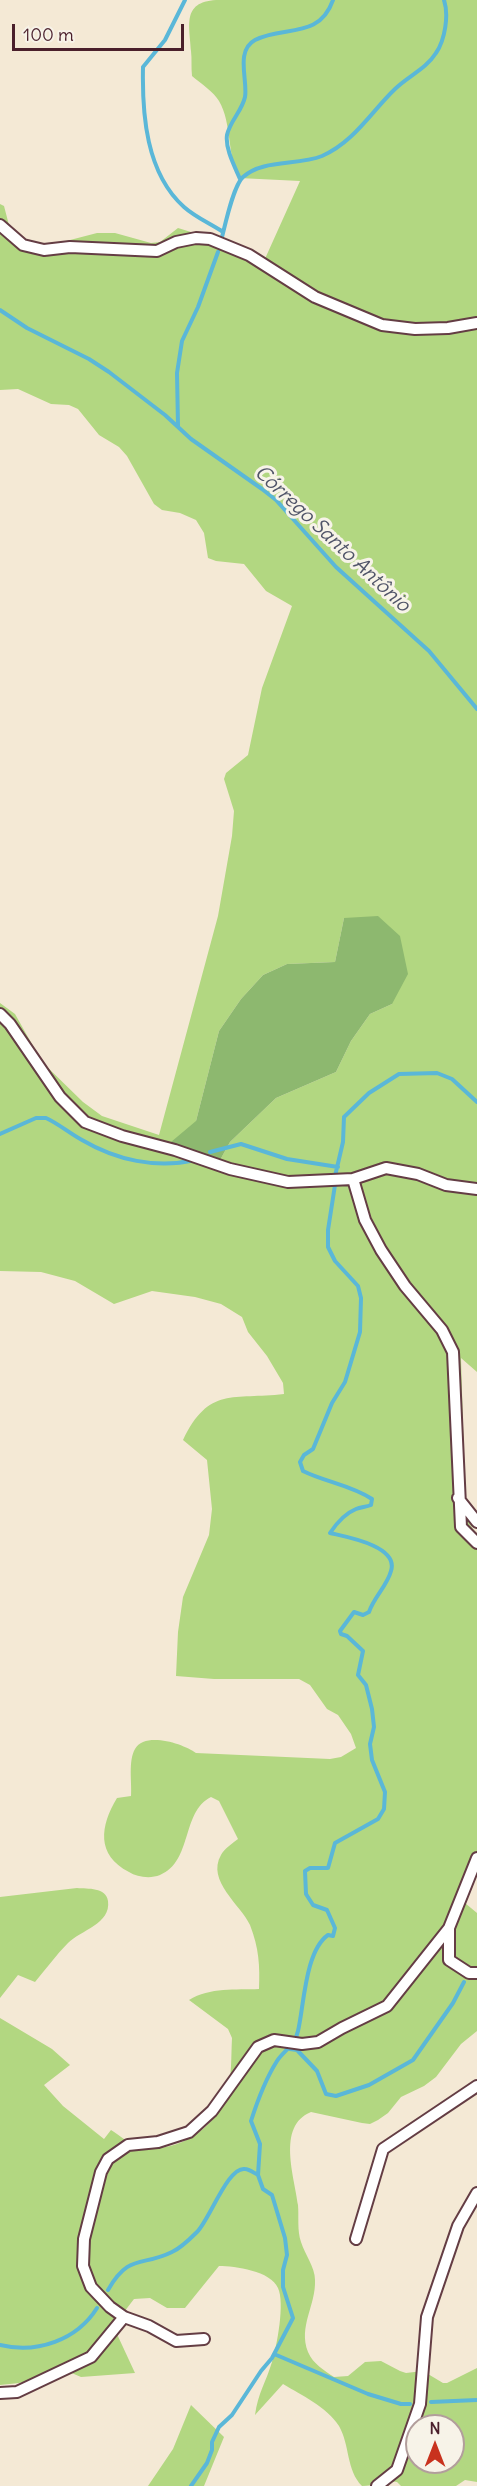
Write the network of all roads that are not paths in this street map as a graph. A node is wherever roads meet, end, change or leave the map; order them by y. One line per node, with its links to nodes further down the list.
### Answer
1 (0, 225): 2 (street)
2 (477, 323)
3 (0, 1014): 4 (street)
4 (353, 1179): 5 (street); 6 (street)
5 (477, 1189)
6 (458, 1497): 7 (street); 8 (street)
7 (477, 1522)
8 (477, 1544)
9 (477, 1858): 10 (street)
10 (448, 1928): 11 (street); 15 (street)
11 (477, 1973)
12 (477, 2086): 14 (street)
13 (477, 2193): 18 (street)
14 (356, 2238)
15 (124, 2318): 16 (street); 17 (street)
16 (204, 2339)
17 (0, 2393)
18 (377, 2486)

